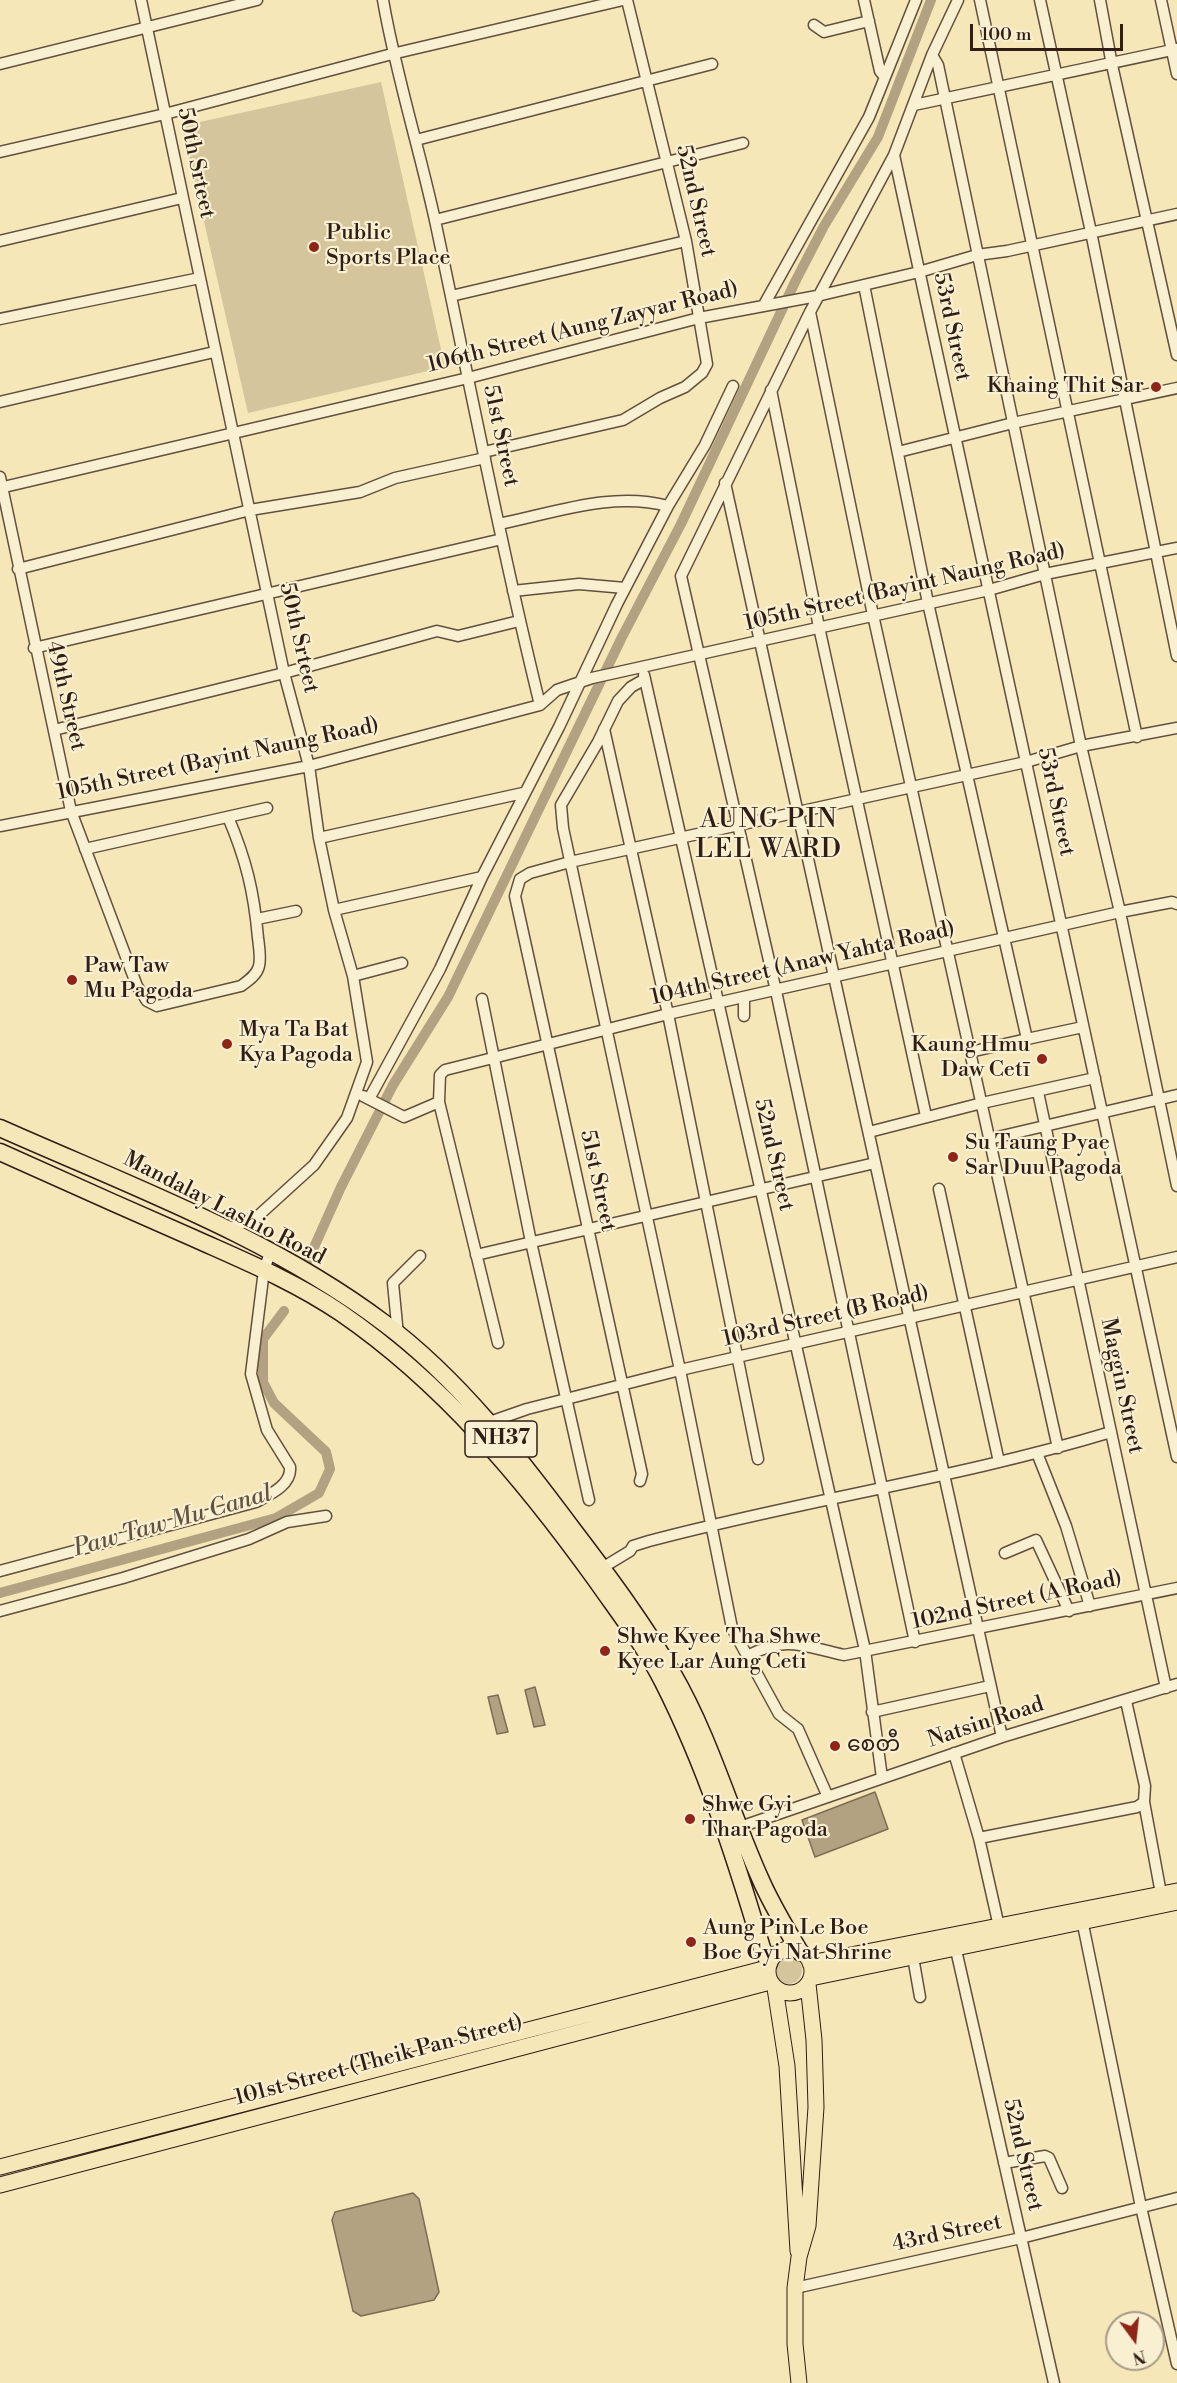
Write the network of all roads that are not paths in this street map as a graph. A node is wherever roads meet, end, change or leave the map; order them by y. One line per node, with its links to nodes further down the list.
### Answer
1 (141, 0): 14 (street, 50th Srteet)
2 (257, 0): 14 (street)
3 (383, 0): 16 (street, 51st Street)
4 (625, 0): 16 (street); 24 (street, 52nd Street)
5 (864, 0): 12 (street)
6 (916, 0): 23 (street)
7 (958, 0): 17 (street)
8 (980, 0): 25 (street)
9 (1040, 0): 22 (street)
10 (1100, 0): 20 (street)
11 (1161, 0): 15 (street)
12 (869, 21): 13 (street); 23 (street)
13 (814, 25)
14 (148, 26): 18 (street); 28 (street, 50th Srteet)
15 (1174, 50): 20 (street); 21 (street)
16 (392, 54): 28 (street); 29 (street, 51st Street)
17 (932, 55): 26 (street); 27 (street)
18 (0, 63)
19 (712, 64): 24 (street)
20 (1112, 65): 22 (street); 37 (street)
21 (1177, 74)
22 (1055, 76): 25 (street); 38 (street)
23 (885, 77): 48 (street)
24 (646, 80): 29 (street); 33 (street, 52nd Street)
25 (998, 89): 26 (street); 41 (street)
26 (944, 98): 27 (street); 42 (street)
27 (914, 105): 32 (street)
28 (165, 114): 31 (street); 34 (street, 50th Srteet)
29 (416, 140): 36 (street, 51st Street)
30 (743, 143): 33 (street)
31 (0, 152)
32 (894, 155): 43 (street, 53rd Street); 47 (street)
33 (667, 164): 36 (street); 40 (street, 52nd Street)
34 (182, 198): 39 (street); 44 (street, 50th Srteet)
35 (1177, 214): 37 (street, 106th Street (Aung Zayyar Road))
36 (435, 220): 46 (street, 51st Street)
37 (1148, 221): 38 (street, 106th Street (Aung Zayyar Road)); 53 (street)
38 (1091, 232): 41 (street, 106th Street (Aung Zayyar Road)); 58 (street)
39 (0, 241)
40 (686, 241): 46 (street); 50 (street, 52nd Street)
41 (1034, 245): 42 (street, 106th Street (Aung Zayyar Road)); 60 (street)
42 (977, 255): 43 (street, 106th Street (Aung Zayyar Road)); 61 (street)
43 (920, 272): 45 (street, 106th Street (Aung Zayyar Road)); 63 (street, 53rd Street)
44 (200, 278): 51 (street); 52 (street, 50th Srteet)
45 (864, 285): 47 (street, 106th Street (Aung Zayyar Road)); 64 (street)
46 (451, 296): 54 (street, 51st Street)
47 (813, 296): 48 (street, 106th Street (Aung Zayyar Road)); 49 (street)
48 (769, 303): 50 (street, 106th Street (Aung Zayyar Road))
49 (810, 312): 57 (street); 82 (street)
50 (699, 318): 54 (street, 106th Street (Aung Zayyar Road)); 65 (street, 52nd Street)
51 (0, 319)
52 (214, 352): 59 (street); 62 (street, 50th Srteet)
53 (1177, 355)
54 (468, 378): 62 (street, 106th Street (Aung Zayyar Road)); 65 (street, 51st Street)
55 (733, 386): 68 (street)
56 (1177, 388): 58 (street)
57 (771, 389): 66 (street); 84 (street)
58 (1125, 400): 60 (street); 73 (street)
59 (0, 402)
60 (1069, 412): 61 (street); 74 (street)
61 (1012, 423): 63 (street); 76 (street)
62 (232, 434): 67 (street, 106th Street (Aung Zayyar Road)); 69 (street, 50th Srteet)
63 (955, 437): 64 (street); 78 (street, 53rd Street)
64 (898, 452): 81 (street)
65 (484, 455): 69 (street); 70 (street, 51st Street)
66 (725, 483): 85 (street); 87 (street)
67 (1, 484): 75 (street, 49th Street)
68 (668, 506): 70 (street); 77 (street)
69 (250, 510): 75 (street); 80 (street, 50th Srteet)
70 (499, 524): 71 (street, 51st Street)
71 (502, 539): 79 (street, 51st Street); 80 (street)
72 (1177, 548): 73 (street, 105th Street (Bayint Naung Road))
73 (1155, 552): 74 (street, 105th Street (Bayint Naung Road)); 88 (street)
74 (1102, 564): 76 (street, 105th Street (Bayint Naung Road)); 96 (street)
75 (18, 569): 86 (street, 49th Street)
76 (1045, 574): 78 (street, 105th Street (Bayint Naung Road)); 97 (street)
77 (625, 588): 79 (street); 91 (street)
78 (988, 590): 81 (street, 105th Street (Bayint Naung Road)); 98 (street, 53rd Street)
79 (513, 591): 83 (street, 51st Street)
80 (268, 594): 86 (street); 89 (street, 50th Srteet)
81 (928, 603): 82 (street, 105th Street (Bayint Naung Road)); 100 (street)
82 (873, 615): 84 (street, 105th Street (Bayint Naung Road)); 101 (street)
83 (519, 621): 89 (street); 92 (street, 51st Street)
84 (819, 627): 85 (street, 105th Street (Bayint Naung Road)); 103 (street)
85 (760, 641): 87 (street, 105th Street (Bayint Naung Road)); 106 (street)
86 (34, 648): 95 (street, 49th Street)
87 (701, 654): 90 (street, 105th Street (Bayint Naung Road)); 108 (street)
88 (1177, 657)
89 (284, 673): 95 (street); 99 (street, 50th Srteet)
90 (644, 674): 91 (street, 105th Street (Bayint Naung Road)); 93 (street); 111 (street, 52nd Street)
91 (578, 683): 92 (street, 105th Street (Bayint Naung Road)); 102 (street)
92 (540, 705): 99 (street, 105th Street (Bayint Naung Road))
93 (604, 729): 113 (street); 114 (street)
94 (1177, 729): 96 (street)
95 (54, 730): 105 (street, 49th Street)
96 (1137, 737): 97 (street)
97 (1081, 746): 98 (street); 119 (street)
98 (1026, 762): 100 (street); 121 (street, 53rd Street)
99 (309, 765): 105 (street, 105th Street (Bayint Naung Road)); 110 (street, 50th Srteet)
100 (969, 774): 101 (street); 122 (street)
101 (913, 787): 103 (street); 123 (street)
102 (523, 793): 110 (street); 115 (street)
103 (857, 799): 106 (street); 125 (street)
104 (267, 808): 107 (street)
105 (71, 811): 109 (street, 105th Street (Bayint Naung Road)); 112 (street, 49th Street)
106 (798, 812): 108 (street); 127 (street)
107 (228, 817): 112 (street); 120 (street)
108 (739, 825): 111 (street); 128 (street)
109 (0, 826)
110 (319, 838): 117 (street, 50th Srteet)
111 (681, 839): 113 (street); 131 (street, 52nd Street)
112 (85, 849): 120 (street, 49th Street)
113 (629, 850): 114 (street); 132 (street)
114 (570, 862): 135 (street); 137 (street, 51st Street)
115 (482, 877): 117 (street); 144 (street)
116 (1174, 903): 119 (street, 104th Street (Anaw Yahta Road))
117 (334, 910): 126 (street, 50th Srteet)
118 (296, 911): 120 (street)
119 (1120, 912): 121 (street, 104th Street (Anaw Yahta Road)); 145 (street)
120 (256, 919)
121 (1062, 927): 122 (street, 104th Street (Anaw Yahta Road)); 134 (street, 53rd Street)
122 (1004, 940): 123 (street, 104th Street (Anaw Yahta Road)); 136 (street)
123 (949, 952): 125 (street, 104th Street (Anaw Yahta Road)); 138 (street)
124 (402, 963): 126 (street)
125 (895, 964): 127 (street, 104th Street (Anaw Yahta Road)); 149 (street)
126 (353, 976): 142 (street, 50th Srteet)
127 (834, 978): 128 (street, 104th Street (Anaw Yahta Road)); 152 (street)
128 (776, 991): 129 (street, 104th Street (Anaw Yahta Road)); 156 (street)
129 (744, 998): 131 (street, 104th Street (Anaw Yahta Road)); 133 (street)
130 (482, 999): 139 (street)
131 (719, 1004): 132 (street, 104th Street (Anaw Yahta Road)); 158 (street, 52nd Street)
132 (668, 1014): 135 (street, 104th Street (Anaw Yahta Road)); 160 (street)
133 (744, 1016)
134 (1083, 1027): 136 (street); 140 (street, 53rd Street)
135 (606, 1029): 137 (street, 104th Street (Anaw Yahta Road)); 161 (street)
136 (1028, 1039): 138 (street)
137 (549, 1044): 139 (street, 104th Street (Anaw Yahta Road)); 163 (street, 51st Street)
138 (970, 1052): 147 (street)
139 (495, 1056): 146 (street, 104th Street (Anaw Yahta Road)); 164 (street)
140 (1095, 1078): 141 (street); 148 (street, 53rd Street)
141 (1038, 1092): 147 (street); 150 (street, Maggin Street)
142 (357, 1094): 144 (street); 162 (street, 50th Srteet)
143 (1177, 1095): 145 (street)
144 (369, 1099): 146 (street)
145 (1158, 1100): 148 (street); 157 (street)
146 (439, 1102): 166 (street)
147 (981, 1103): 149 (street); 153 (street)
148 (1102, 1113): 150 (street); 169 (street, 53rd Street)
149 (926, 1116): 152 (street)
150 (1046, 1127): 153 (street); 171 (street, Maggin Street)
151 (0, 1128): 162 (highway, Mandalay Lashio Road / NH37)
152 (868, 1132): 155 (street)
153 (989, 1139): 172 (street)
154 (0, 1152): 170 (highway, NH37)
155 (875, 1163): 156 (street); 174 (street)
156 (815, 1177): 158 (street); 175 (street)
157 (1177, 1186)
158 (760, 1189): 160 (street); 178 (street, 52nd Street)
159 (939, 1189): 173 (street)
160 (705, 1202): 161 (street); 179 (street)
161 (646, 1216): 163 (street); 180 (street)
162 (227, 1230): 165 (highway, Mandalay Lashio Road / NH37)
163 (587, 1230): 164 (street); 181 (street, 51st Street)
164 (531, 1242): 166 (street); 182 (street)
165 (270, 1252): 170 (street); 176 (highway, Mandalay Lashio Road / NH37)
166 (476, 1255): 177 (street)
167 (420, 1256): 176 (street)
168 (1177, 1257): 169 (street, 103rd Street (B Road))
169 (1136, 1267): 171 (street, 103rd Street (B Road)); 183 (street, 53rd Street)
170 (264, 1270): 184 (highway, NH37); 200 (street)
171 (1079, 1280): 172 (street, 103rd Street (B Road)); 185 (street, Maggin Street)
172 (1022, 1293): 173 (street, 103rd Street (B Road)); 186 (street)
173 (965, 1305): 174 (street, 103rd Street (B Road)); 190 (street)
174 (909, 1319): 175 (street, 103rd Street (B Road)); 191 (street)
175 (848, 1332): 178 (street, 103rd Street (B Road)); 193 (street)
176 (398, 1335): 184 (highway, Mandalay Lashio Road / NH37)
177 (498, 1343)
178 (794, 1343): 179 (street, 103rd Street (B Road)); 194 (street, 52nd Street)
179 (737, 1358): 180 (street, 103rd Street (B Road)); 189 (street)
180 (680, 1370): 181 (street, 103rd Street (B Road)); 197 (street)
181 (621, 1385): 182 (street, 103rd Street (B Road)); 192 (street, 51st Street)
182 (568, 1398): 184 (street, 103rd Street (B Road)); 195 (street)
183 (1173, 1419): 188 (street, 53rd Street)
184 (481, 1426): 199 (highway, Mandalay Lashio Road / NH37); 229 (highway, NH37)
185 (1111, 1432): 186 (street); 202 (street, Maggin Street)
186 (1058, 1448): 187 (street)
187 (1037, 1453): 190 (street); 203 (street)
188 (1177, 1457)
189 (758, 1459)
190 (999, 1462): 191 (street)
191 (944, 1476): 193 (street); 206 (street)
192 (640, 1481)
193 (881, 1489): 194 (street); 207 (street)
194 (831, 1497): 197 (street); 208 (street, 52nd Street)
195 (589, 1500)
196 (326, 1516): 204 (street)
197 (712, 1524): 199 (street); 209 (street)
198 (1005, 1552): 205 (street)
199 (602, 1568): 220 (highway, Mandalay Lashio Road / NH37)
200 (0, 1571)
201 (1177, 1588): 202 (street, 102nd Street (A Road))
202 (1146, 1594): 203 (street, 102nd Street (A Road)); 212 (street, Maggin Street)
203 (1090, 1606): 205 (street, 102nd Street (A Road))
204 (0, 1611)
205 (1069, 1611): 206 (street, 102nd Street (A Road))
206 (977, 1630): 207 (street, 102nd Street (A Road)); 211 (street)
207 (915, 1642): 208 (street, 102nd Street (A Road))
208 (865, 1650): 209 (street, 102nd Street (A Road)); 214 (street, 52nd Street)
209 (747, 1656): 218 (street)
210 (1177, 1684): 212 (street, Natsin Road)
211 (990, 1686): 214 (street); 215 (street)
212 (1166, 1688): 213 (street, Natsin Road)
213 (1126, 1701): 215 (street, Natsin Road); 219 (street)
214 (873, 1712): 217 (street, 52nd Street)
215 (1002, 1737): 216 (street, Natsin Road)
216 (954, 1754): 217 (street, Natsin Road); 221 (street)
217 (882, 1778): 218 (street, Natsin Road)
218 (828, 1797): 220 (street, Natsin Road)
219 (1144, 1802): 221 (street); 223 (street)
220 (740, 1827): 228 (highway, Mandalay Lashio Road / NH37)
221 (979, 1838): 225 (street)
222 (1177, 1891): 223 (main road)
223 (1167, 1900): 224 (main road)
224 (1081, 1916): 225 (main road); 236 (street)
225 (1000, 1932): 226 (main road)
226 (954, 1942): 227 (main road); 228 (main road); 231 (street, 52nd Street)
227 (914, 1957): 228 (main road); 230 (street)
228 (807, 1969): 229 (main road); 229 (main road); 238 (main road)
229 (770, 1975): 232 (main road, 101st Street (Theik Pan Street)); 233 (main road, 101st Street (Theik Pan Street)); 238 (main road)
230 (920, 1997)
231 (1004, 2163): 234 (street); 237 (street, 52nd Street)
232 (0, 2167)
233 (0, 2185)
234 (1062, 2188)
235 (1177, 2198): 236 (street, 43rd Street)
236 (1141, 2207): 237 (street, 43rd Street); 240 (street)
237 (1021, 2238): 239 (street, 43rd Street); 242 (street, 52nd Street)
238 (799, 2257): 239 (main road)
239 (795, 2288): 241 (main road)
240 (1177, 2364)
241 (799, 2383)
242 (1054, 2383)

